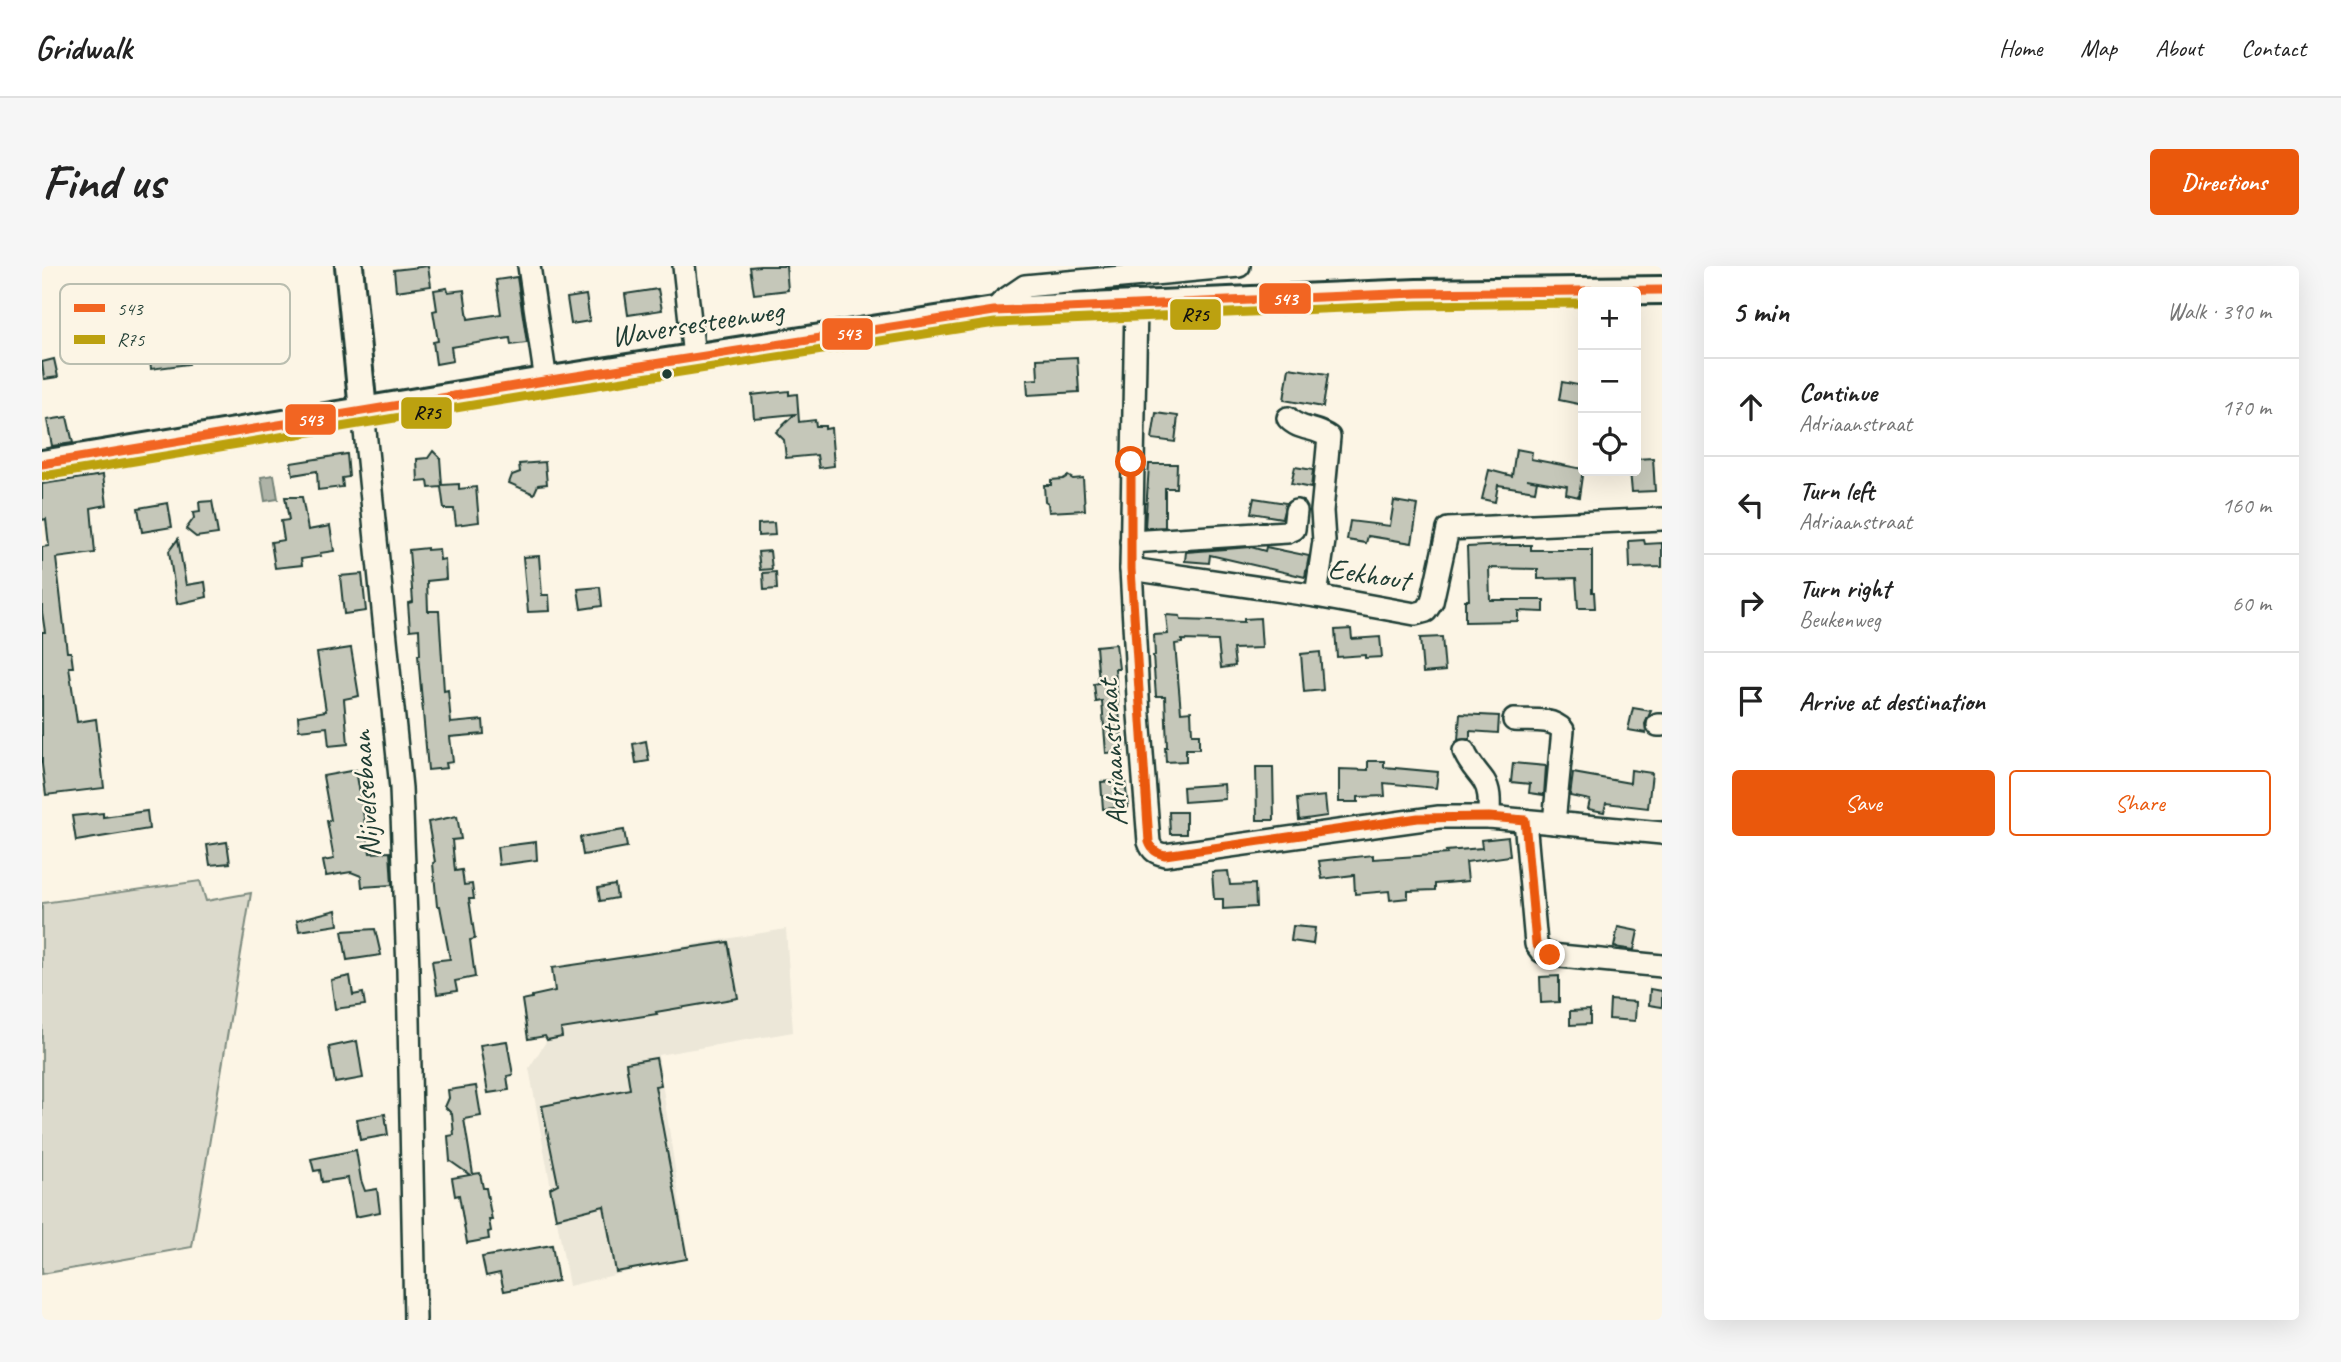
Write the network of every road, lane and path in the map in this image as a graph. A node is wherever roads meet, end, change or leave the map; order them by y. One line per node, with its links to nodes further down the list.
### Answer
1 (349, 266): 10 (main road, Nijvelsebaan)
2 (529, 266): 9 (street)
3 (684, 266): 8 (street)
4 (1239, 266): 7 (street)
5 (1662, 290): 6 (main road, Waversesteenweg)
6 (1136, 305): 7 (main road, Waversesteenweg); 15 (street, Adriaanstraat)
7 (994, 311): 8 (main road, Waversesteenweg)
8 (694, 357): 9 (main road, Waversesteenweg)
9 (545, 381): 10 (main road, Waversesteenweg)
10 (363, 411): 12 (main road, Waversesteenweg); 25 (street, Nijvelsebaan)
11 (1288, 418): 17 (street)
12 (42, 464)
13 (1296, 511): 15 (street)
14 (1662, 519): 17 (street, Eekhout)
15 (1131, 542): 16 (street, Adriaanstraat)
16 (1131, 569): 17 (street, Eekhout); 20 (street, Adriaanstraat)
17 (1316, 596)
18 (1514, 720): 22 (street)
19 (1464, 751): 20 (street)
20 (1489, 817): 21 (street, Adriaanstraat)
21 (1525, 820): 22 (street, Adriaanstraat); 24 (street)
22 (1554, 823): 23 (street, Adriaanstraat)
23 (1662, 833)
24 (1662, 966)
25 (415, 1320)

